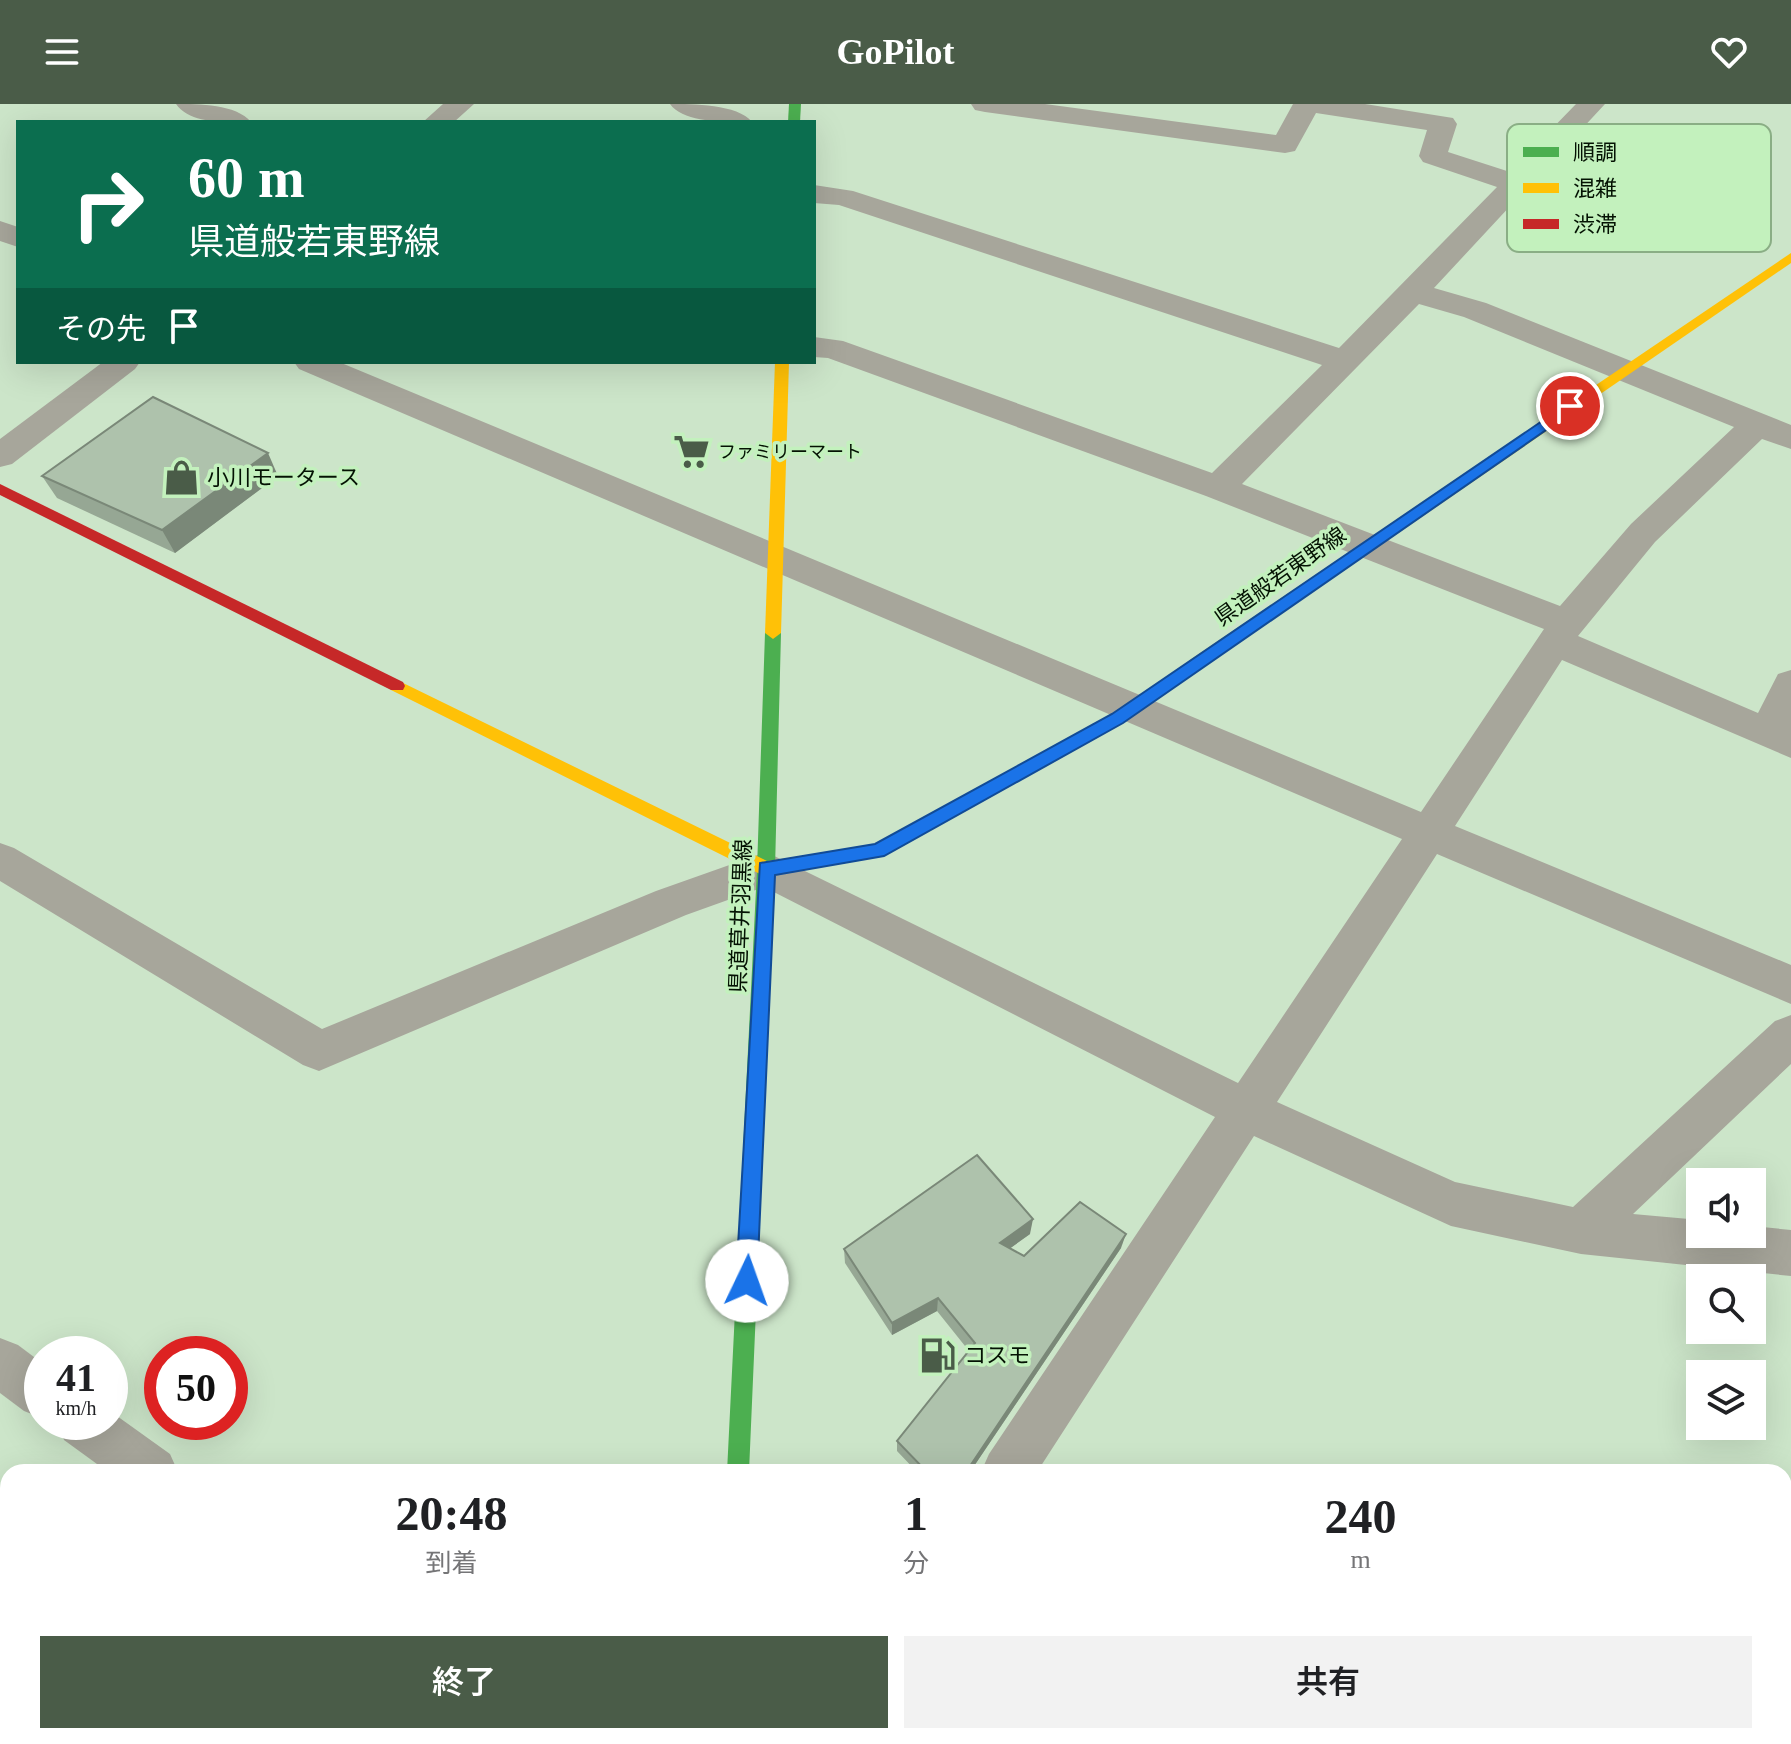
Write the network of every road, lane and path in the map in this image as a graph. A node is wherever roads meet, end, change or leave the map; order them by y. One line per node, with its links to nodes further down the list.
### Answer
1 (190, 104): 7 (street)
2 (460, 104): 8 (street)
3 (684, 104): 9 (street)
4 (985, 104): 5 (street)
5 (1309, 104): 11 (street)
6 (1591, 104): 10 (street)
7 (232, 120)
8 (440, 120)
9 (732, 120)
10 (1572, 124)
11 (1507, 181)
12 (1507, 191): 15 (street)
13 (816, 194): 17 (street)
14 (1791, 257): 21 (main road, 県道般若東野線)
15 (1413, 292): 17 (street); 21 (street)
16 (816, 347): 24 (street)
17 (1344, 361): 24 (street)
18 (121, 364): 23 (street)
19 (315, 364): 27 (street)
20 (782, 364): 27 (main road, 県道草井羽黒線)
21 (1621, 372): 22 (street); 26 (main road, 県道般若東野線)
22 (1774, 432): 28 (street)
23 (0, 456)
24 (1218, 488): 26 (street)
25 (0, 489): 34 (main road)
26 (1366, 545): 28 (street); 30 (main road, 県道般若東野線)
27 (776, 559): 30 (street); 34 (main road, 県道草井羽黒線)
28 (1561, 632): 31 (street); 32 (street)
29 (1791, 684): 31 (street)
30 (1131, 709): 32 (street); 34 (main road, 県道般若東野線)
31 (1779, 738)
32 (1428, 832): 35 (street); 37 (street)
33 (0, 860): 34 (street)
34 (766, 869): 37 (street); 44 (main road, 県道草井羽黒線)
35 (1791, 985)
36 (1791, 1035): 38 (street)
37 (1244, 1109): 38 (street); 45 (street)
38 (1581, 1231): 39 (street)
39 (1791, 1253)
40 (0, 1363): 41 (street)
41 (24, 1380)
42 (107, 1440): 43 (street)
43 (141, 1464)
44 (738, 1464)
45 (1014, 1464)

